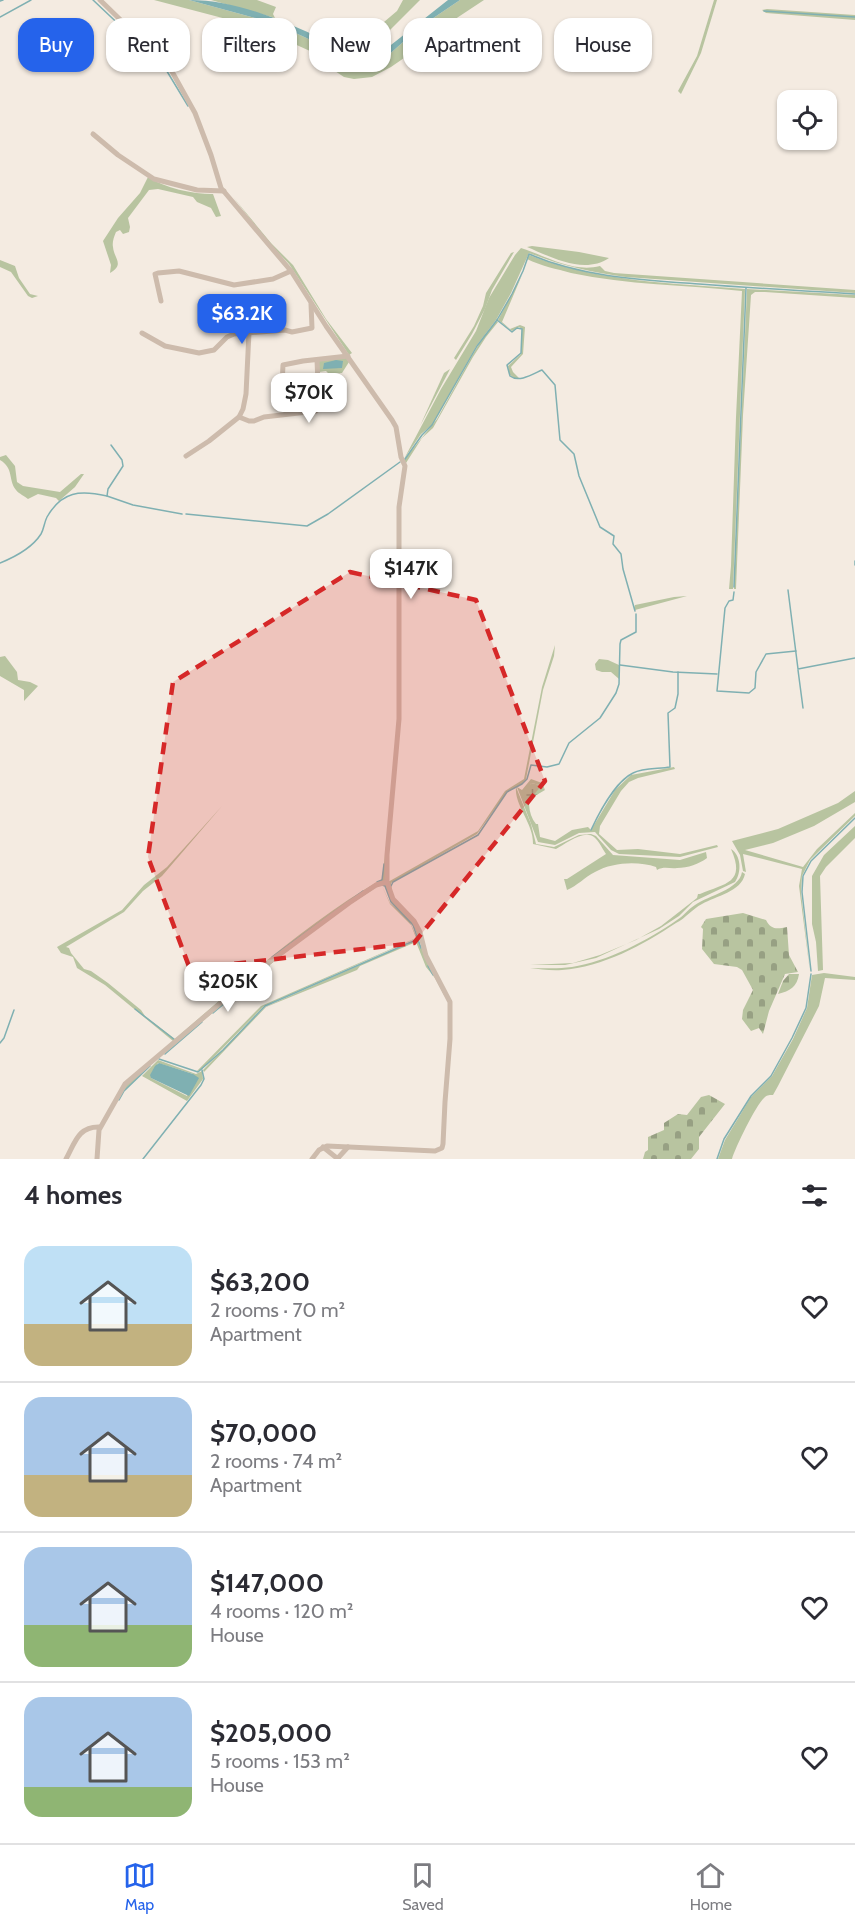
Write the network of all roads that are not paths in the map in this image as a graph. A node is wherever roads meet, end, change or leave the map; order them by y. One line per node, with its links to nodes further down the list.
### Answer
1 (100, 0): 3 (street)
2 (93, 134): 3 (street)
3 (224, 191): 4 (street)
4 (291, 271): 5 (street); 6 (street)
5 (161, 301)
6 (311, 303): 7 (street); 9 (street)
7 (249, 332): 8 (street); 12 (street)
8 (142, 333)
9 (348, 356): 10 (street); 14 (street)
10 (317, 360): 11 (street); 11 (street)
11 (286, 414): 12 (street)
12 (239, 417): 13 (street)
13 (186, 456)
14 (387, 882): 15 (street); 17 (street)
15 (100, 1126): 18 (street); 19 (street)
16 (322, 1147): 17 (street); 20 (street); 21 (street)
17 (348, 1147): 21 (street)
18 (66, 1159)
19 (97, 1159)
20 (312, 1159)
21 (338, 1159)

